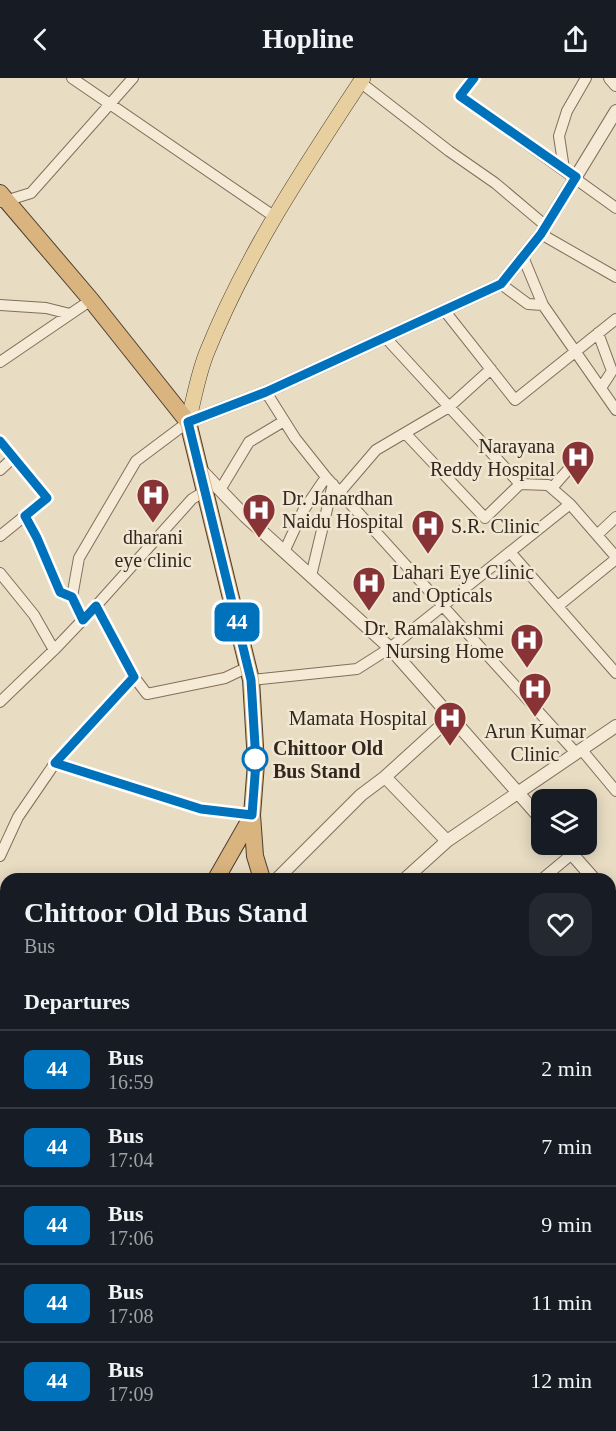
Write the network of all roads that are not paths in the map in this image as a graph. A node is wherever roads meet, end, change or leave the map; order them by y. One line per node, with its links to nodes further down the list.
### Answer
1 (72, 78): 8 (street)
2 (133, 78): 8 (street)
3 (474, 78): 10 (street)
4 (586, 78): 10 (street)
5 (610, 78): 7 (street)
6 (361, 80): 14 (main road); 15 (street)
7 (616, 85)
8 (108, 105): 12 (street); 14 (street)
9 (616, 111): 11 (street)
10 (564, 169): 11 (street)
11 (576, 177): 13 (street); 15 (street)
12 (2, 198): 19 (highway)
13 (616, 208)
14 (275, 217): 35 (main road)
15 (543, 230): 16 (street); 17 (street)
16 (523, 257): 18 (street); 21 (street)
17 (616, 277)
18 (501, 284): 21 (street); 22 (street)
19 (91, 300): 23 (street); 35 (highway)
20 (0, 305): 23 (street)
21 (543, 305): 27 (street)
22 (444, 310): 26 (street); 29 (street)
23 (70, 314): 28 (street)
24 (616, 319): 25 (street)
25 (598, 333): 27 (street); 30 (street)
26 (385, 337): 31 (street); 32 (street)
27 (575, 351): 29 (street); 30 (street)
28 (0, 362)
29 (491, 369): 32 (street)
30 (601, 388): 33 (street)
31 (266, 392): 34 (street); 35 (street)
32 (449, 407): 36 (street); 41 (street)
33 (616, 410)
34 (284, 421): 42 (street); 44 (street)
35 (188, 422): 44 (highway); 55 (street)
36 (405, 433): 41 (street); 42 (street)
37 (0, 441): 39 (street)
38 (580, 456): 43 (street)
39 (14, 457): 40 (street); 46 (street)
40 (0, 470)
41 (520, 483): 43 (street)
42 (333, 484): 50 (street); 54 (street); 56 (street)
43 (552, 488): 45 (street)
44 (213, 491): 50 (street); 57 (street); 62 (highway)
45 (570, 504): 48 (street); 51 (street)
46 (25, 516): 49 (street); 55 (street)
47 (616, 518): 48 (street)
48 (597, 535): 52 (street)
49 (0, 536)
50 (284, 552): 54 (street)
51 (510, 552): 56 (street); 58 (street)
52 (616, 558): 58 (street)
53 (0, 573): 61 (street)
54 (311, 576): 60 (street)
55 (72, 597): 59 (street)
56 (444, 605): 60 (street); 68 (street)
57 (96, 606): 59 (street); 64 (street)
58 (558, 606): 63 (street)
59 (83, 620): 61 (street)
60 (390, 648): 62 (street); 66 (street)
61 (54, 650): 65 (street)
62 (250, 673): 64 (street); 74 (highway)
63 (616, 673)
64 (134, 677): 69 (street)
65 (0, 702)
66 (451, 717): 70 (street); 72 (street)
67 (616, 726): 68 (street)
68 (578, 751): 71 (street); 72 (street)
69 (55, 763): 74 (street); 76 (street)
70 (385, 777): 75 (street); 81 (street)
71 (616, 791)
72 (517, 793): 73 (street); 75 (street)
73 (531, 808)
74 (252, 815): 79 (highway); 80 (highway)
75 (447, 841): 82 (street)
76 (0, 855)
77 (571, 855): 83 (street)
78 (573, 855): 84 (street)
79 (219, 873)
80 (260, 873)
81 (283, 873)
82 (412, 873)
83 (549, 873)
84 (589, 873)
85 (616, 1393): 86 (street)
86 (616, 1399)

